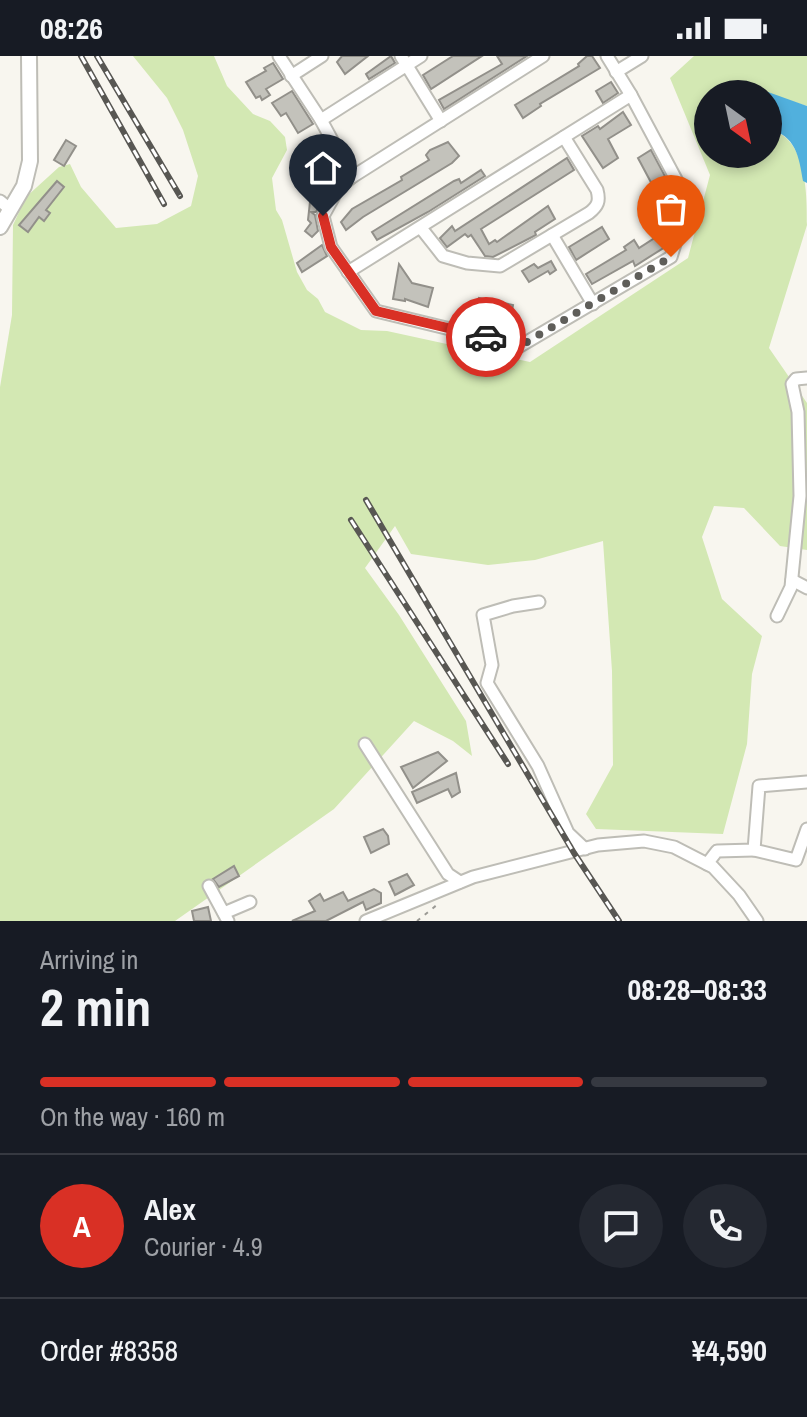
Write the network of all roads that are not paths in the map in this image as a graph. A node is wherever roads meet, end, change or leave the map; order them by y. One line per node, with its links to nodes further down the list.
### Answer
1 (29, 56): 16 (street)
2 (279, 56): 10 (street)
3 (322, 56): 10 (street)
4 (421, 56): 8 (street)
5 (543, 56): 13 (street)
6 (607, 56): 9 (street)
7 (642, 56): 9 (street)
8 (404, 60): 12 (street); 13 (street)
9 (616, 72): 11 (street)
10 (291, 76): 12 (street)
11 (631, 95): 14 (street); 21 (street)
12 (321, 120): 15 (street)
13 (441, 121): 15 (street)
14 (564, 137): 18 (street); 19 (street)
15 (352, 177): 20 (street)
16 (6, 206): 17 (street)
17 (0, 227)
18 (421, 228): 19 (street); 20 (street)
19 (552, 235): 21 (street)
20 (348, 272): 21 (street)
21 (593, 304)
22 (807, 378): 23 (street)
23 (792, 580): 24 (street); 26 (street)
24 (807, 588)
25 (539, 602): 30 (street)
26 (777, 616)
27 (365, 744): 33 (street)
28 (807, 782): 31 (street)
29 (807, 829): 31 (street)
30 (585, 849): 32 (street); 33 (street)
31 (754, 850): 32 (street)
32 (707, 864): 38 (street)
33 (460, 882): 37 (street)
34 (209, 886): 36 (street)
35 (250, 902): 36 (street)
36 (226, 917)
37 (366, 921)
38 (757, 921)

